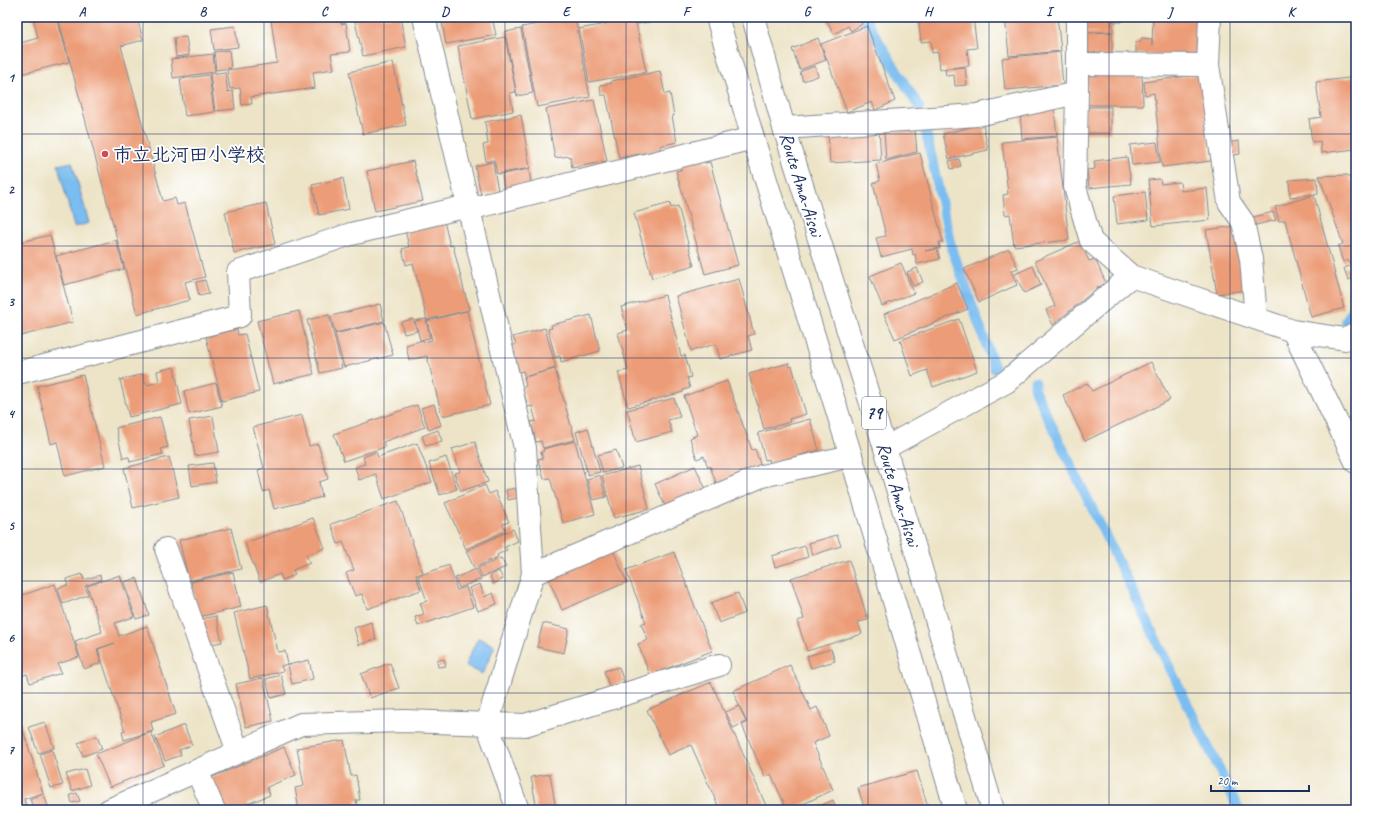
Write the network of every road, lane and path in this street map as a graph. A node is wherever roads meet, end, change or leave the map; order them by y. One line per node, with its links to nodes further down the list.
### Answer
1 (424, 17): 11 (street)
2 (717, 17): 10 (street, Route Ama-Aisai / 79)
3 (752, 17): 9 (street, Route Ama-Aisai / 79)
4 (1076, 17): 6 (street)
5 (1210, 17): 7 (street)
6 (1077, 64): 7 (street); 8 (street)
7 (1208, 65): 13 (street)
8 (1077, 93): 9 (street); 12 (street)
9 (784, 128): 17 (street, Route Ama-Aisai / 79)
10 (753, 138): 11 (street); 18 (street, Route Ama-Aisai / 79)
11 (468, 207): 16 (street); 21 (street)
12 (1131, 276): 13 (street); 17 (street)
13 (1256, 318): 14 (street)
14 (1293, 331): 15 (street); 19 (street)
15 (1356, 333)
16 (17, 373)
17 (885, 448): 30 (street, Route Ama-Aisai / 79)
18 (851, 456): 21 (street); 29 (street, Route Ama-Aisai / 79)
19 (1356, 462)
20 (166, 549): 24 (street)
21 (533, 574): 23 (street)
22 (719, 665): 23 (street)
23 (487, 724): 24 (street); 28 (street)
24 (238, 752): 25 (street)
25 (197, 771): 26 (street); 27 (street)
26 (109, 810)
27 (214, 810)
28 (518, 810)
29 (956, 810)
30 (994, 810)

